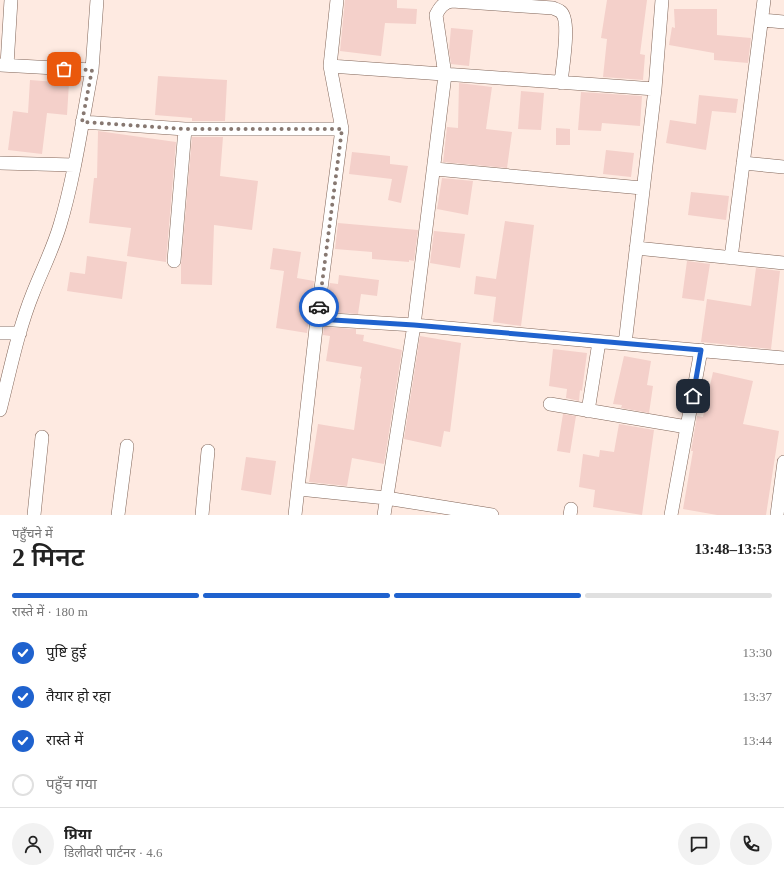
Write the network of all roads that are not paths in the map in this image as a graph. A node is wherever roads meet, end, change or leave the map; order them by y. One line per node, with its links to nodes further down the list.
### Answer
1 (11, 0): 9 (street)
2 (97, 0): 11 (street)
3 (337, 0): 10 (street)
4 (662, 0): 14 (street)
5 (764, 0): 7 (street)
6 (445, 1): 12 (street); 13 (street)
7 (762, 20): 8 (street); 19 (street)
8 (784, 22)
9 (4, 65): 11 (street)
10 (330, 66): 12 (street); 17 (street)
11 (92, 70): 15 (street)
12 (445, 75): 13 (street); 22 (street)
13 (560, 83): 14 (street)
14 (655, 89): 23 (street)
15 (82, 122): 16 (street); 20 (street)
16 (185, 129): 17 (street); 26 (street)
17 (342, 129): 28 (street)
18 (0, 163): 20 (street)
19 (743, 163): 21 (street); 25 (street)
20 (74, 165): 30 (street)
21 (784, 167)
22 (435, 169): 23 (street); 29 (street)
23 (642, 188): 24 (street)
24 (636, 248): 25 (street); 33 (street)
25 (730, 258): 27 (street)
26 (174, 261)
27 (784, 263)
28 (317, 319): 29 (street); 44 (street)
29 (414, 325): 32 (street); 46 (street)
30 (20, 333): 31 (street); 37 (street)
31 (0, 334)
32 (599, 342): 33 (street); 38 (street)
33 (625, 344): 34 (street)
34 (701, 350): 35 (street); 39 (street)
35 (784, 358)
36 (550, 404): 38 (street)
37 (0, 410)
38 (588, 411): 39 (street)
39 (687, 427): 54 (street)
40 (42, 436): 48 (street)
41 (127, 446): 49 (street)
42 (208, 451): 50 (street)
43 (784, 462): 45 (street)
44 (298, 489): 46 (street); 51 (street)
45 (782, 491): 55 (street)
46 (386, 498): 47 (street); 52 (street)
47 (476, 514): 53 (street)
48 (34, 515)
49 (118, 515)
50 (202, 515)
51 (295, 515)
52 (384, 515)
53 (492, 515)
54 (671, 515)
55 (777, 515)

